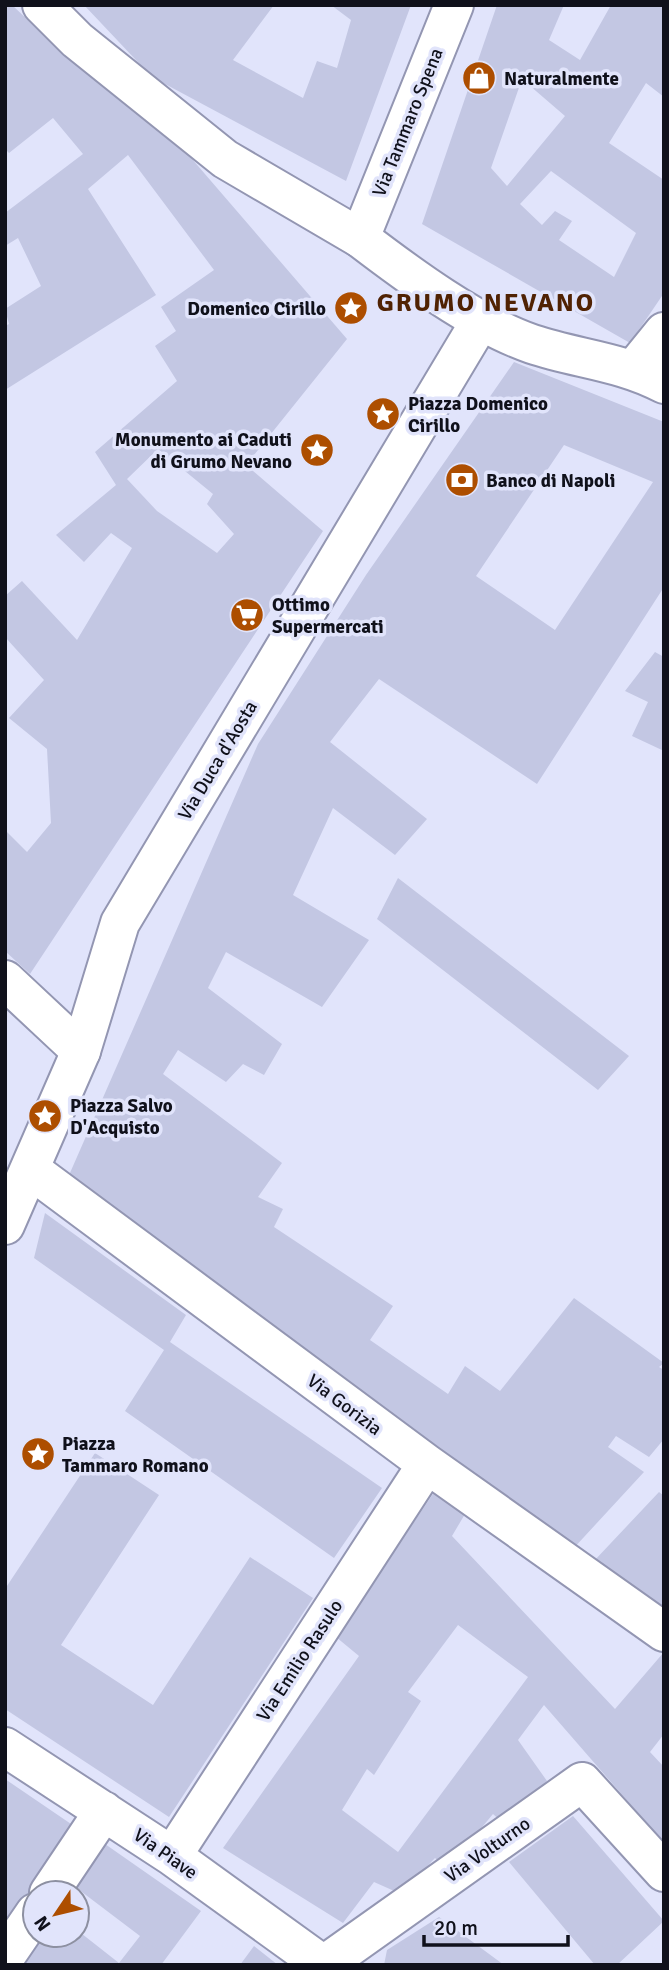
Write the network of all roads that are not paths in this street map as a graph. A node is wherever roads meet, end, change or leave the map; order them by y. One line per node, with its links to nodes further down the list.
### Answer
1 (43, 5): 3 (street)
2 (454, 5): 4 (street, Via Tammaro Spena)
3 (225, 159): 4 (street); 5 (street)
4 (360, 238): 5 (street)
5 (407, 271): 6 (street)
6 (481, 320): 8 (street); 10 (street, Via Duca d'Aosta)
7 (664, 332): 8 (street)
8 (649, 376)
9 (5, 979): 10 (street)
10 (81, 1051): 11 (street, Via Duca d'Aosta)
11 (31, 1170): 12 (street, Via Duca d'Aosta); 13 (street, Via Gorizia)
12 (5, 1225)
13 (427, 1464): 14 (street, Via Gorizia); 17 (street, Via Emilio Rasulo)
14 (664, 1632)
15 (5, 1746): 16 (street, Via Piave)
16 (104, 1811): 17 (street, Via Piave); 19 (street)
17 (172, 1856): 22 (street, Via Piave)
18 (664, 1872): 22 (street, Via Volturno)
19 (58, 1879)
20 (21, 1934): 21 (street)
21 (5, 1957)
22 (323, 1965)

